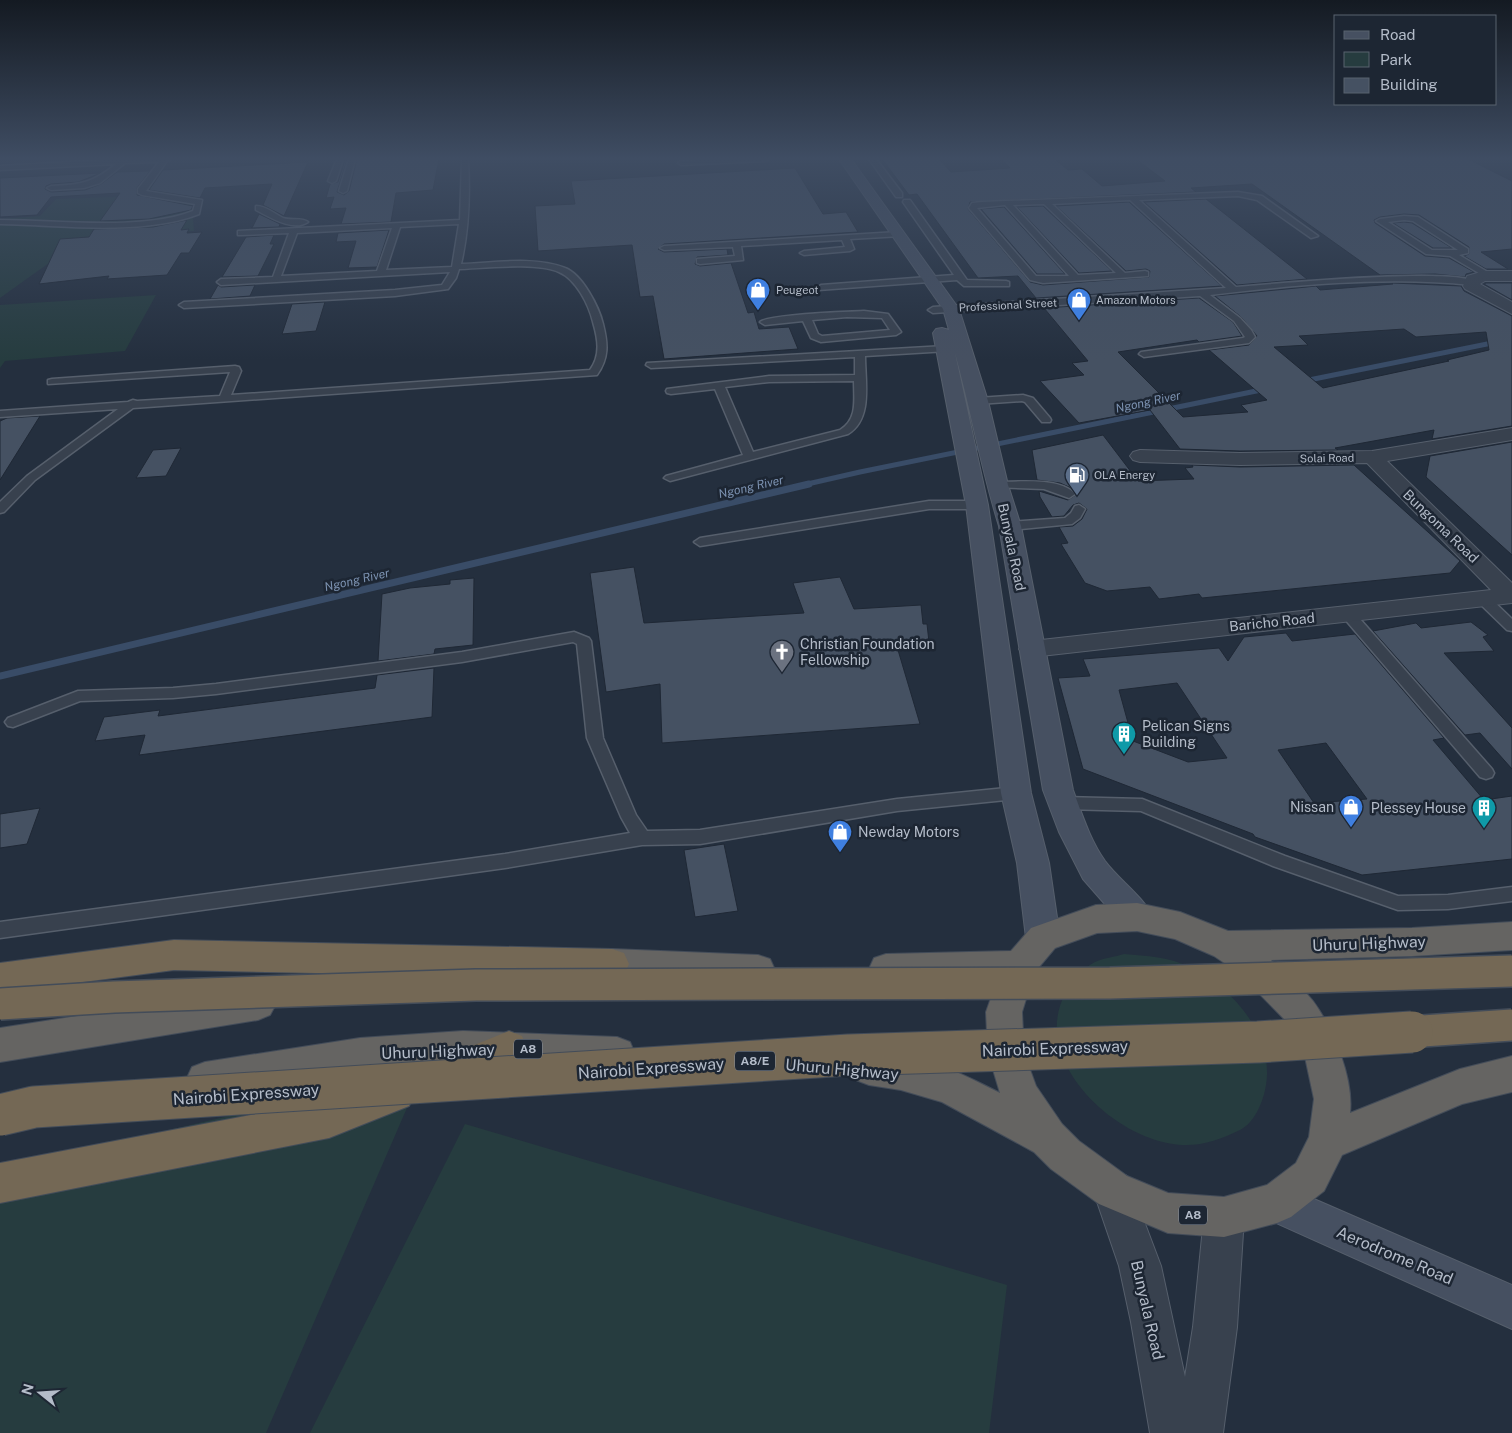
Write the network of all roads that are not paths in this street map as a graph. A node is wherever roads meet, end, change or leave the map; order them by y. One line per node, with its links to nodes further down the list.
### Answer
1 (397, 226): 13 (lane); 24 (lane)
2 (463, 226): 23 (lane)
3 (885, 226): 15 (main road, Bunyala Road)
4 (887, 226): 15 (main road, Bunyala Road)
5 (923, 226): 28 (lane)
6 (988, 226): 29 (lane)
7 (1028, 226): 29 (lane)
8 (1071, 226): 26 (lane)
9 (1163, 226): 36 (lane)
10 (1300, 226): 16 (lane)
11 (1388, 226): 21 (lane)
12 (1426, 226): 21 (lane)
13 (294, 231): 14 (lane); 30 (lane)
14 (241, 233)
15 (892, 234): 17 (lane); 31 (main road, Bunyala Road)
16 (1314, 236)
17 (845, 238): 18 (lane); 20 (lane)
18 (736, 244): 19 (lane); 22 (lane)
19 (664, 248)
20 (804, 253)
21 (1452, 254): 32 (lane)
22 (700, 261)
23 (455, 268): 24 (lane); 38 (lane); 53 (lane)
24 (381, 273): 30 (lane)
25 (1145, 274): 26 (lane)
26 (1123, 275): 29 (lane)
27 (1512, 276): 32 (street)
28 (958, 278): 31 (lane); 34 (lane)
29 (1076, 278)
30 (276, 279): 33 (lane)
31 (923, 279): 35 (lane); 39 (main road, Bunyala Road)
32 (1483, 279): 36 (lane, Professional Street); 40 (street)
33 (221, 282)
34 (1006, 284)
35 (821, 288)
36 (1233, 289): 37 (lane, Professional Street)
37 (1202, 294): 39 (lane, Professional Street); 47 (lane)
38 (184, 305)
39 (942, 309): 44 (main road, Bunyala Road); 54 (main road, Bunyala Road)
40 (1512, 309)
41 (807, 318): 42 (lane); 43 (lane); 43 (lane)
42 (765, 322)
43 (873, 335): 45 (lane)
44 (945, 349): 45 (lane); 65 (main road, Bunyala Road)
45 (881, 352): 46 (lane)
46 (860, 354): 48 (lane); 49 (lane)
47 (1144, 354)
48 (651, 365)
49 (859, 378): 51 (lane); 59 (lane)
50 (52, 382): 53 (lane)
51 (718, 384): 52 (lane); 59 (lane)
52 (671, 391)
53 (224, 398): 55 (lane)
54 (978, 401): 57 (lane); 63 (main road, Bunyala Road)
55 (133, 403): 56 (lane); 66 (lane)
56 (0, 414)
57 (1046, 420)
58 (1512, 434): 61 (street, Solai Road)
59 (749, 455): 62 (lane)
60 (1140, 456): 61 (street, Solai Road)
61 (1372, 458): 70 (street, Bungoma Road)
62 (670, 478)
63 (997, 485): 64 (lane); 68 (main road, Bunyala Road)
64 (1069, 494)
65 (977, 505): 69 (lane); 77 (main road, Bunyala Road)
66 (0, 509)
67 (1079, 509): 68 (lane)
68 (1010, 526): 74 (main road, Bunyala Road)
69 (700, 542)
70 (1511, 595): 71 (street, Baricho Road)
71 (1482, 598): 72 (street, Baricho Road); 73 (lane)
72 (1348, 614): 74 (street, Baricho Road); 76 (lane)
73 (1512, 627)
74 (1032, 650): 78 (main road, Bunyala Road)
75 (13, 722): 79 (lane)
76 (1486, 773)
77 (1016, 793): 79 (lane); 84 (main road, Bunyala Road)
78 (1063, 803): 80 (lane); 81 (main road, Bunyala Road)
79 (642, 838): 82 (lane)
80 (1512, 894)
81 (1137, 917): 84 (highway, A8); 85 (highway, A8)
82 (0, 930)
83 (1512, 936): 85 (highway, Uhuru Highway / A8)
84 (1043, 938): 87 (highway)
85 (1226, 946): 98 (highway, A8)
86 (612, 964): 87 (highway); 89 (highway); 92 (highway)
87 (1019, 966): 97 (highway, A8)
88 (1512, 972): 90 (highway, bridge)
89 (0, 978)
90 (0, 1004)
91 (1512, 1025): 95 (highway, Nairobi Expressway / A8/E, bridge)
92 (0, 1045)
93 (509, 1048): 96 (highway, Uhuru Highway / A8); 97 (highway, Uhuru Highway / A8); 99 (highway)
94 (1512, 1074): 98 (highway)
95 (0, 1115)
96 (0, 1125)
97 (1048, 1138): 100 (highway, A8)
98 (1328, 1141): 101 (highway, A8)
99 (0, 1183)
100 (1113, 1190): 102 (highway, A8); 104 (street, Bunyala Road)
101 (1277, 1204): 102 (highway, A8); 103 (main road, Aerodrome Road)
102 (1224, 1217): 105 (street)
103 (1512, 1307)
104 (1173, 1433)
105 (1200, 1433)

